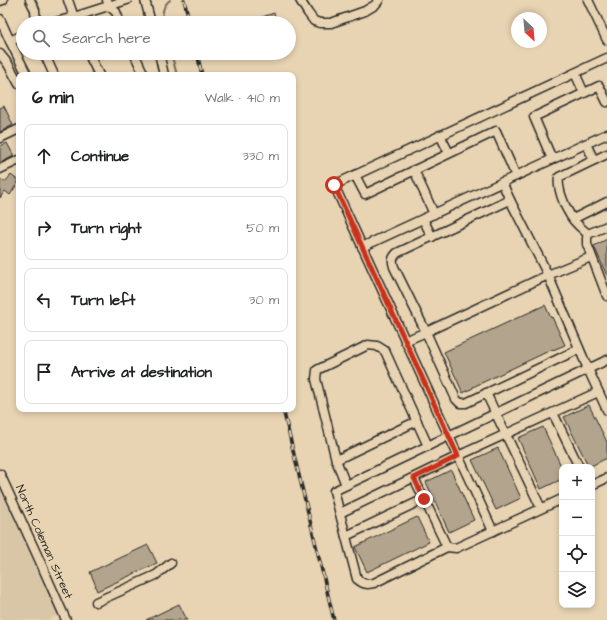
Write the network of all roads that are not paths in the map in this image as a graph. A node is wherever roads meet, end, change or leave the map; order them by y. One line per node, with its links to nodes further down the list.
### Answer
1 (3, 0): 9 (street)
2 (30, 0): 11 (street)
3 (68, 0): 12 (street)
4 (127, 0): 10 (street)
5 (145, 0): 15 (street)
6 (300, 0): 7 (street)
7 (378, 0)
8 (588, 0): 18 (street)
9 (0, 1)
10 (108, 3): 13 (street); 14 (street)
11 (35, 16)
12 (74, 16)
13 (83, 16)
14 (117, 16)
15 (149, 16)
16 (0, 19): 19 (street)
17 (16, 38): 19 (street)
18 (607, 40)
19 (10, 41): 20 (street)
20 (16, 53)
21 (0, 54): 34 (street)
22 (607, 58): 33 (street)
23 (20, 60): 28 (street)
24 (47, 60): 29 (street)
25 (91, 60): 30 (street)
26 (137, 60): 31 (street)
27 (160, 60): 32 (street)
28 (26, 72)
29 (53, 72)
30 (97, 72)
31 (143, 72)
32 (163, 72)
33 (575, 72): 35 (street); 39 (street)
34 (16, 79)
35 (584, 93): 36 (street); 44 (street)
36 (607, 102)
37 (16, 130): 40 (street)
38 (607, 134): 41 (street)
39 (440, 135): 42 (street); 49 (street)
40 (0, 138)
41 (586, 144): 44 (street); 45 (street)
42 (449, 153): 48 (street); 50 (street)
43 (607, 154): 45 (street)
44 (552, 159): 50 (street)
45 (594, 160): 56 (street)
46 (16, 161): 47 (street)
47 (0, 169)
48 (414, 170): 49 (street); 54 (street)
49 (355, 175): 60 (street)
50 (516, 176): 51 (street)
51 (502, 182): 52 (street); 54 (street)
52 (510, 200): 59 (street); 62 (street)
53 (607, 202): 56 (street)
54 (434, 214): 55 (street)
55 (423, 219): 59 (street); 60 (street)
56 (573, 219): 58 (street)
57 (607, 226): 58 (street)
58 (588, 234): 61 (street)
59 (432, 237): 64 (street)
60 (362, 247): 65 (street)
61 (591, 257): 62 (street); 63 (street)
62 (548, 275): 64 (street); 66 (street)
63 (607, 296)
64 (426, 332): 65 (street); 70 (street)
65 (405, 341): 76 (street)
66 (579, 350): 68 (street); 70 (street)
67 (607, 360): 68 (street)
68 (588, 369): 69 (street); 72 (street)
69 (598, 392): 71 (street); 73 (street)
70 (486, 393): 72 (street)
71 (607, 410)
72 (496, 413): 75 (street); 76 (street)
73 (553, 413): 75 (street); 80 (street)
74 (417, 421): 77 (street); 79 (street); 79 (street)
75 (506, 435): 78 (street); 88 (street)
76 (449, 436): 77 (street); 78 (street)
77 (428, 446): 85 (street)
78 (458, 456): 82 (street); 90 (street)
79 (336, 460): 85 (street)
80 (578, 464)
81 (0, 474): 95 (street, North Coleman Street)
82 (414, 478): 86 (street); 89 (street)
83 (607, 478): 84 (street)
84 (595, 484)
85 (346, 486): 89 (street)
86 (424, 499): 91 (street); 92 (street)
87 (560, 500): 88 (street)
88 (541, 508): 90 (street)
89 (340, 513): 91 (street)
90 (494, 531): 92 (street)
91 (346, 536): 92 (street)
92 (446, 547)
93 (171, 563): 94 (street)
94 (96, 602)
95 (63, 619)

